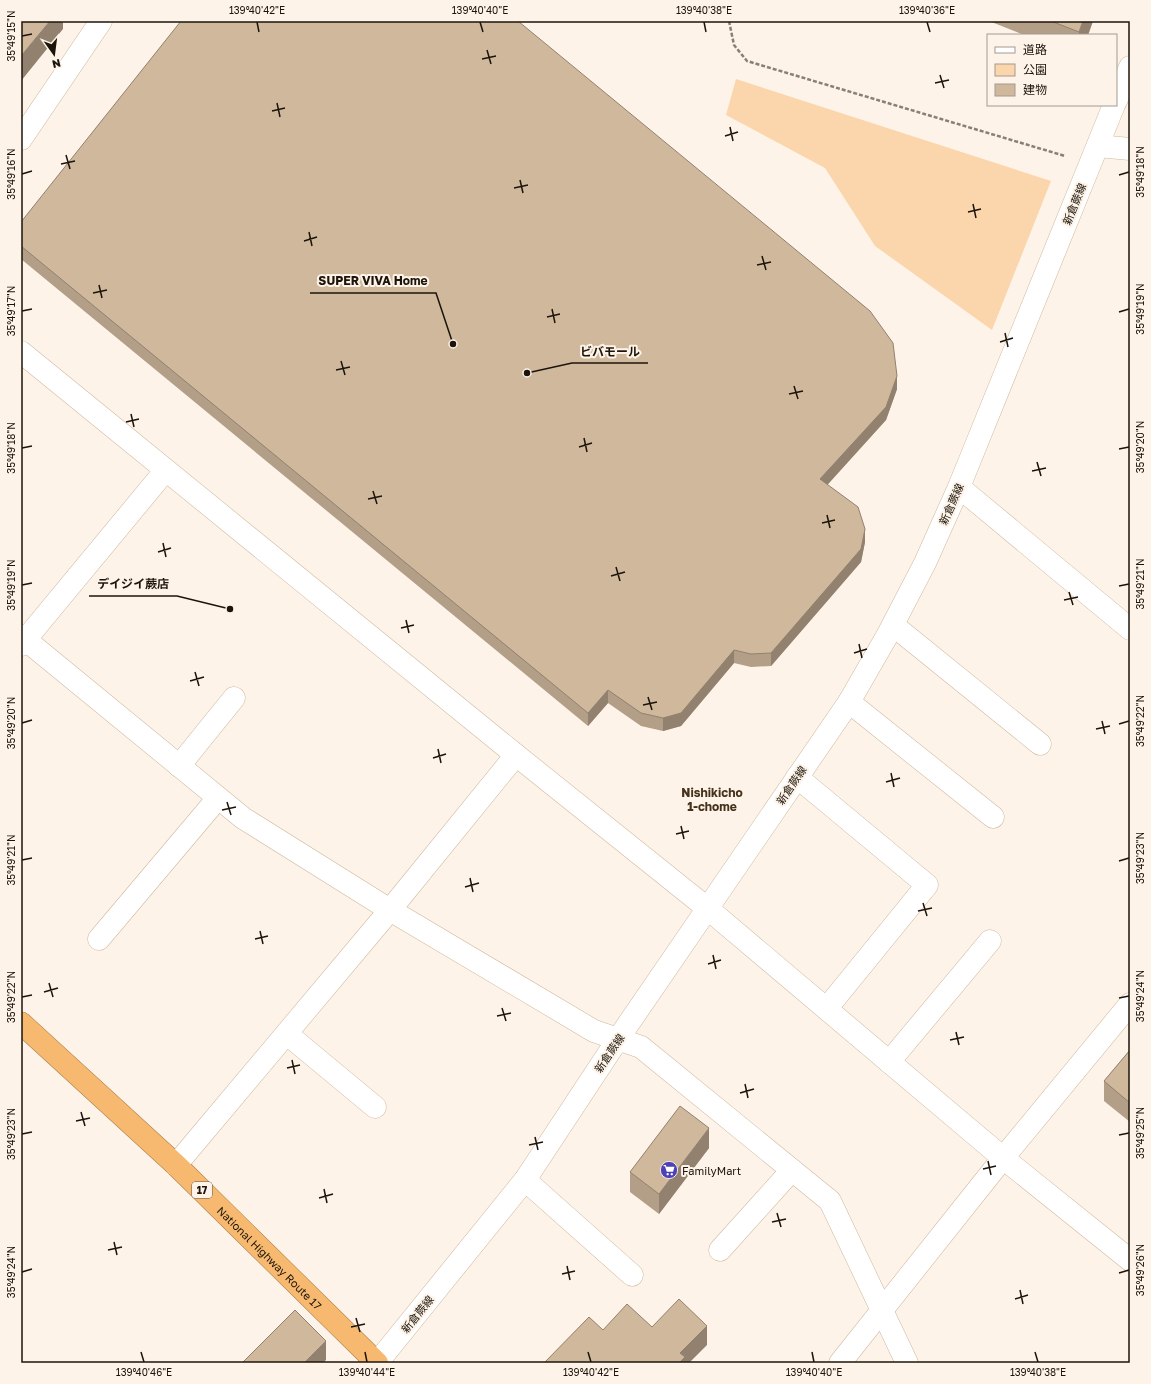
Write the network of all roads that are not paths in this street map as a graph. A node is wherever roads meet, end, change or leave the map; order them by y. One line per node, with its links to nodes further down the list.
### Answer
1 (102, 21): 5 (street)
2 (1130, 67): 3 (street)
3 (1117, 99)
4 (1114, 106): 7 (street, 新倉蕨線)
5 (21, 139)
6 (1130, 149): 7 (street)
7 (1094, 155): 10 (street, 新倉蕨線)
8 (21, 352): 9 (street)
9 (165, 471): 13 (street); 17 (street)
10 (959, 487): 11 (street, 新倉蕨線); 12 (street)
11 (893, 624): 15 (street, 新倉蕨線); 16 (street)
12 (1130, 629)
13 (23, 640): 18 (street)
14 (234, 698): 18 (street)
15 (848, 702): 19 (street, 新倉蕨線); 21 (street)
16 (1040, 744)
17 (516, 755): 22 (street); 23 (street)
18 (179, 766): 20 (street)
19 (797, 777): 22 (street, 新倉蕨線); 27 (street)
20 (218, 798): 23 (street); 24 (street)
21 (993, 818)
22 (707, 908): 27 (street); 30 (street, 新倉蕨線)
23 (390, 910): 29 (street); 30 (street)
24 (99, 938)
25 (990, 941): 31 (street)
26 (1130, 1004): 33 (street)
27 (827, 1008): 31 (street)
28 (21, 1023): 34 (highway, National Highway Route 17 / 17)
29 (287, 1034): 32 (street); 34 (street)
30 (618, 1039): 35 (street); 36 (street, 新倉蕨線)
31 (889, 1062): 33 (street)
32 (375, 1107)
33 (1003, 1158): 38 (street); 40 (street)
34 (176, 1165): 41 (highway, National Highway Route 17 / 17)
35 (792, 1170): 37 (street); 40 (street)
36 (525, 1180): 39 (street); 41 (street, 新倉蕨線)
37 (720, 1250)
38 (1130, 1260)
39 (632, 1275)
40 (882, 1312): 42 (street); 43 (street)
41 (377, 1363)
42 (840, 1363)
43 (908, 1363)

